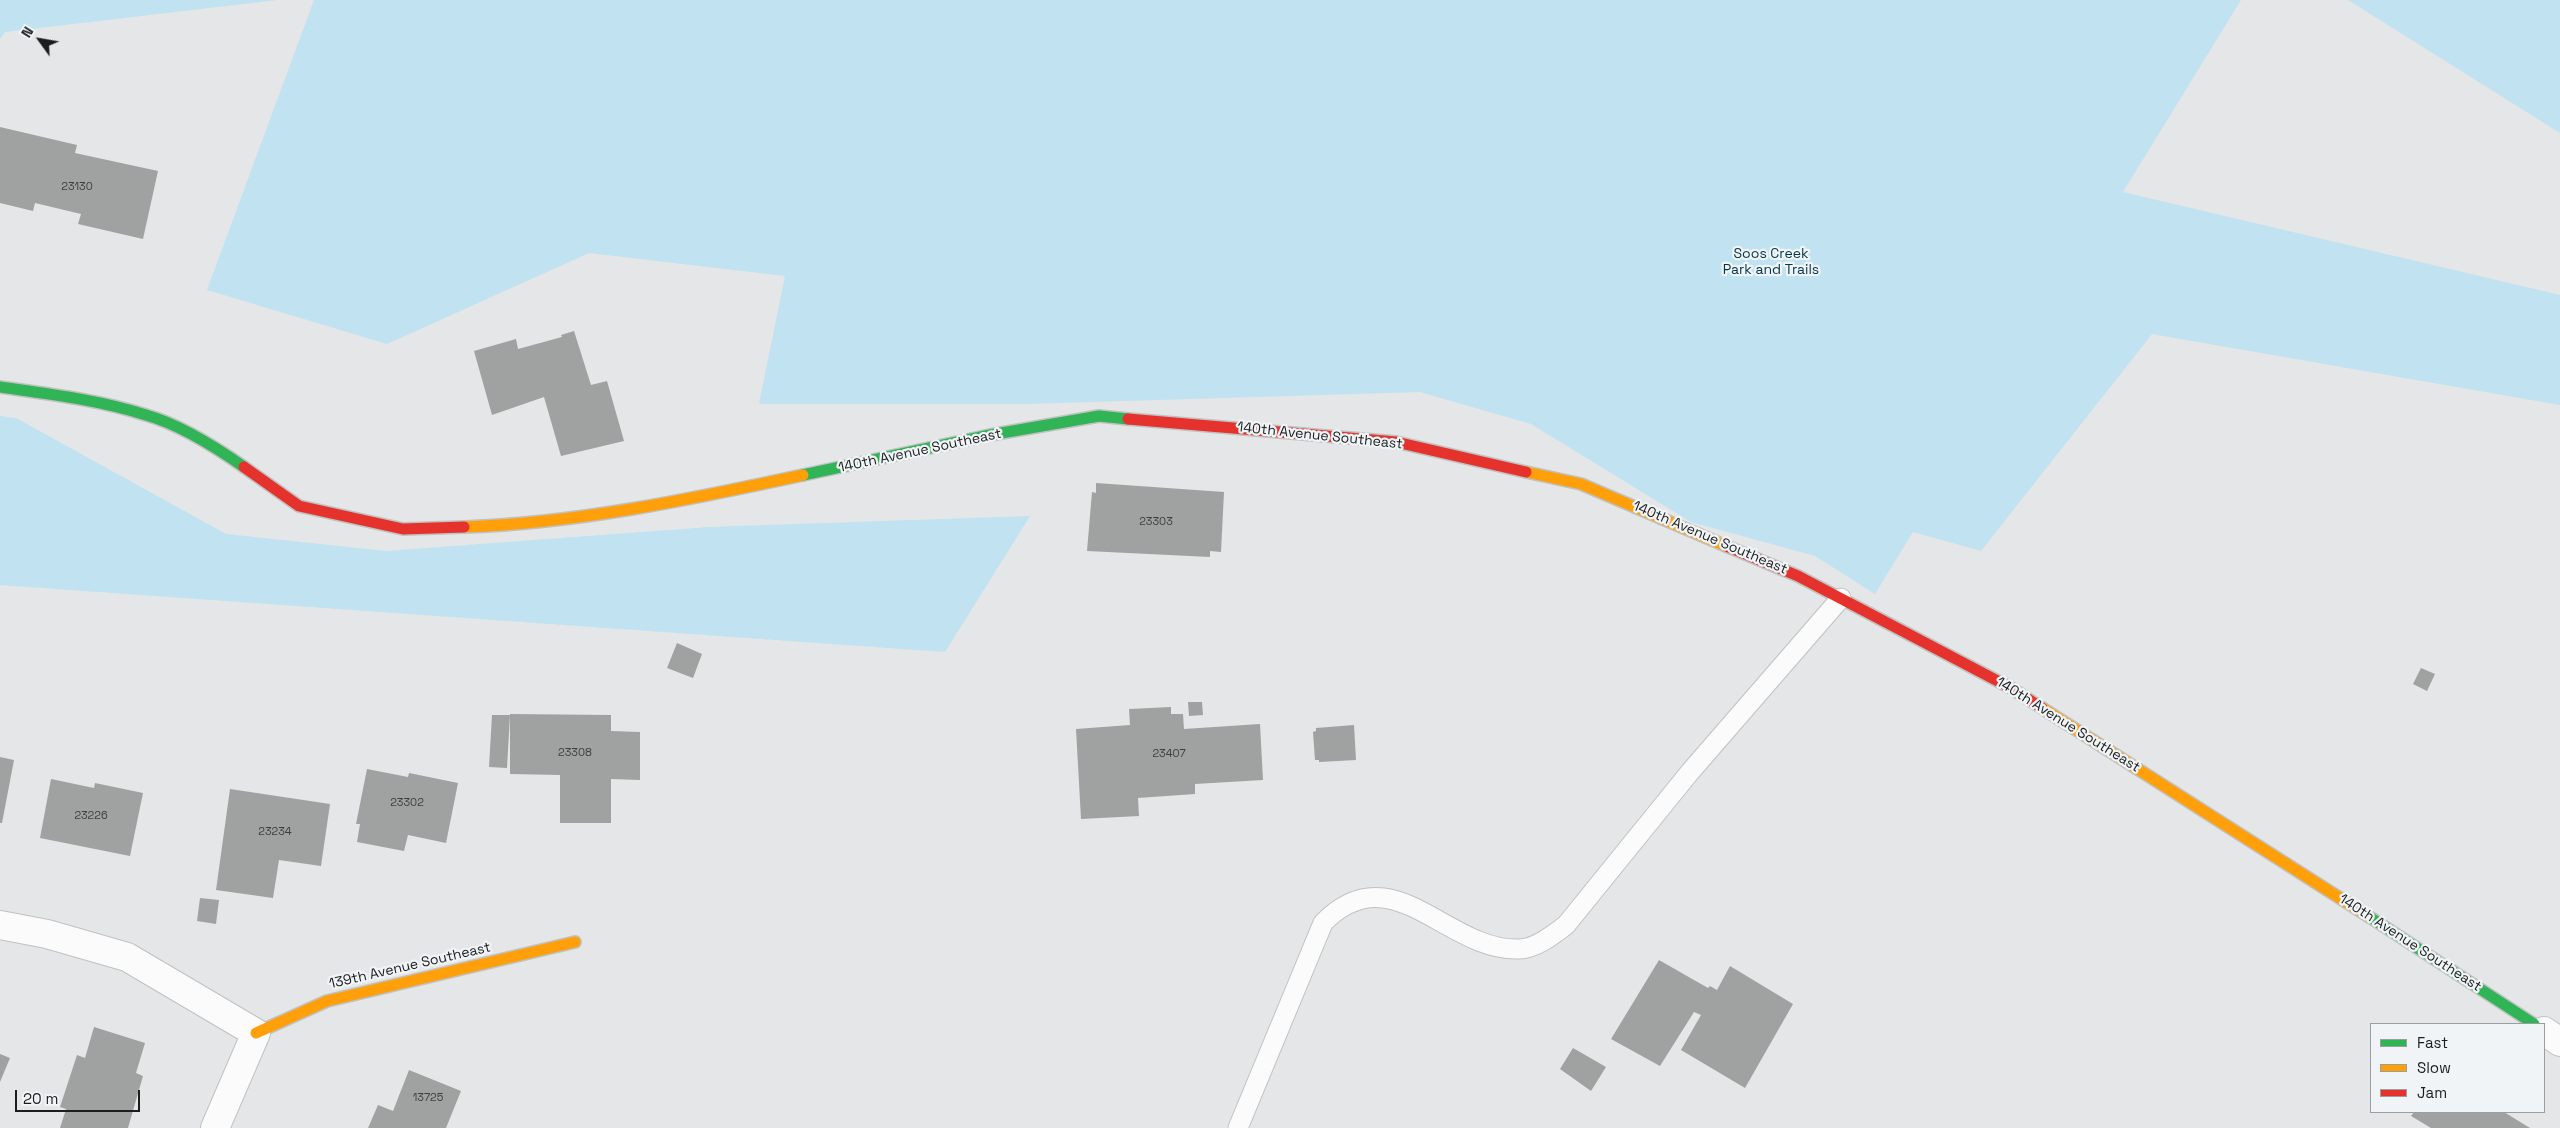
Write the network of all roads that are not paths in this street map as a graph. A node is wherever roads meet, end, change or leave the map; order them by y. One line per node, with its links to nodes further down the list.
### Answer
1 (0, 387): 2 (street, 140th Avenue Southeast)
2 (1841, 598): 5 (street, 140th Avenue Southeast); 10 (lane)
3 (0, 925): 7 (street)
4 (575, 942): 7 (street, 139th Avenue Southeast)
5 (2532, 1023)
6 (2545, 1032): 8 (street)
7 (256, 1033): 9 (street)
8 (2560, 1042)
9 (216, 1128)
10 (1238, 1128)

